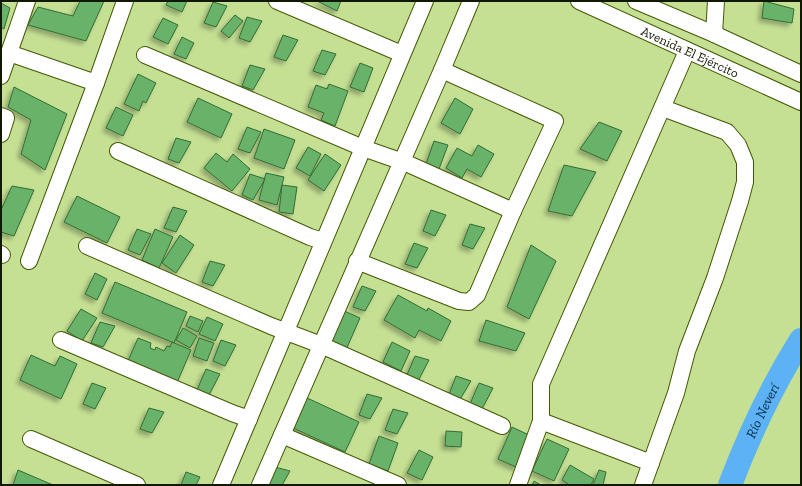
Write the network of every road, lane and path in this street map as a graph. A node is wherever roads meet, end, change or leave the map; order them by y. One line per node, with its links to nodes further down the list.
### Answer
1 (27, 1): 11 (street)
2 (125, 1): 17 (street)
3 (278, 1): 12 (street)
4 (426, 1): 12 (street)
5 (471, 1): 14 (street)
6 (579, 1): 10 (street, Avenida El Ejército)
7 (636, 1): 9 (street, Avenida El Ejército)
8 (716, 1): 9 (street)
9 (714, 34): 15 (street, Avenida El Ejército)
10 (687, 50): 18 (street, Avenida El Ejército); 19 (street)
11 (9, 53): 16 (street); 17 (street)
12 (402, 54): 22 (street)
13 (146, 55): 22 (street)
14 (442, 70): 24 (street); 25 (street)
15 (801, 74)
16 (1, 76)
17 (96, 84): 28 (street)
18 (801, 102)
19 (663, 108): 34 (street); 38 (street)
20 (1, 116): 21 (street)
21 (1, 134)
22 (363, 148): 24 (street); 26 (street)
23 (118, 151): 26 (street)
24 (402, 162): 25 (street); 29 (street)
25 (512, 211): 29 (street)
26 (323, 242): 30 (street)
27 (87, 246): 30 (street)
28 (29, 261)
29 (357, 261): 32 (street)
30 (286, 331): 32 (street); 33 (street)
31 (61, 340): 33 (street)
32 (321, 345): 35 (street); 36 (street)
33 (248, 419): 40 (street)
34 (541, 421): 38 (street); 43 (street)
35 (502, 426)
36 (282, 435): 41 (street); 42 (street)
37 (31, 439): 39 (street)
38 (651, 463): 44 (street)
39 (137, 485)
40 (221, 485)
41 (260, 485)
42 (398, 485)
43 (518, 485)
44 (643, 485)

